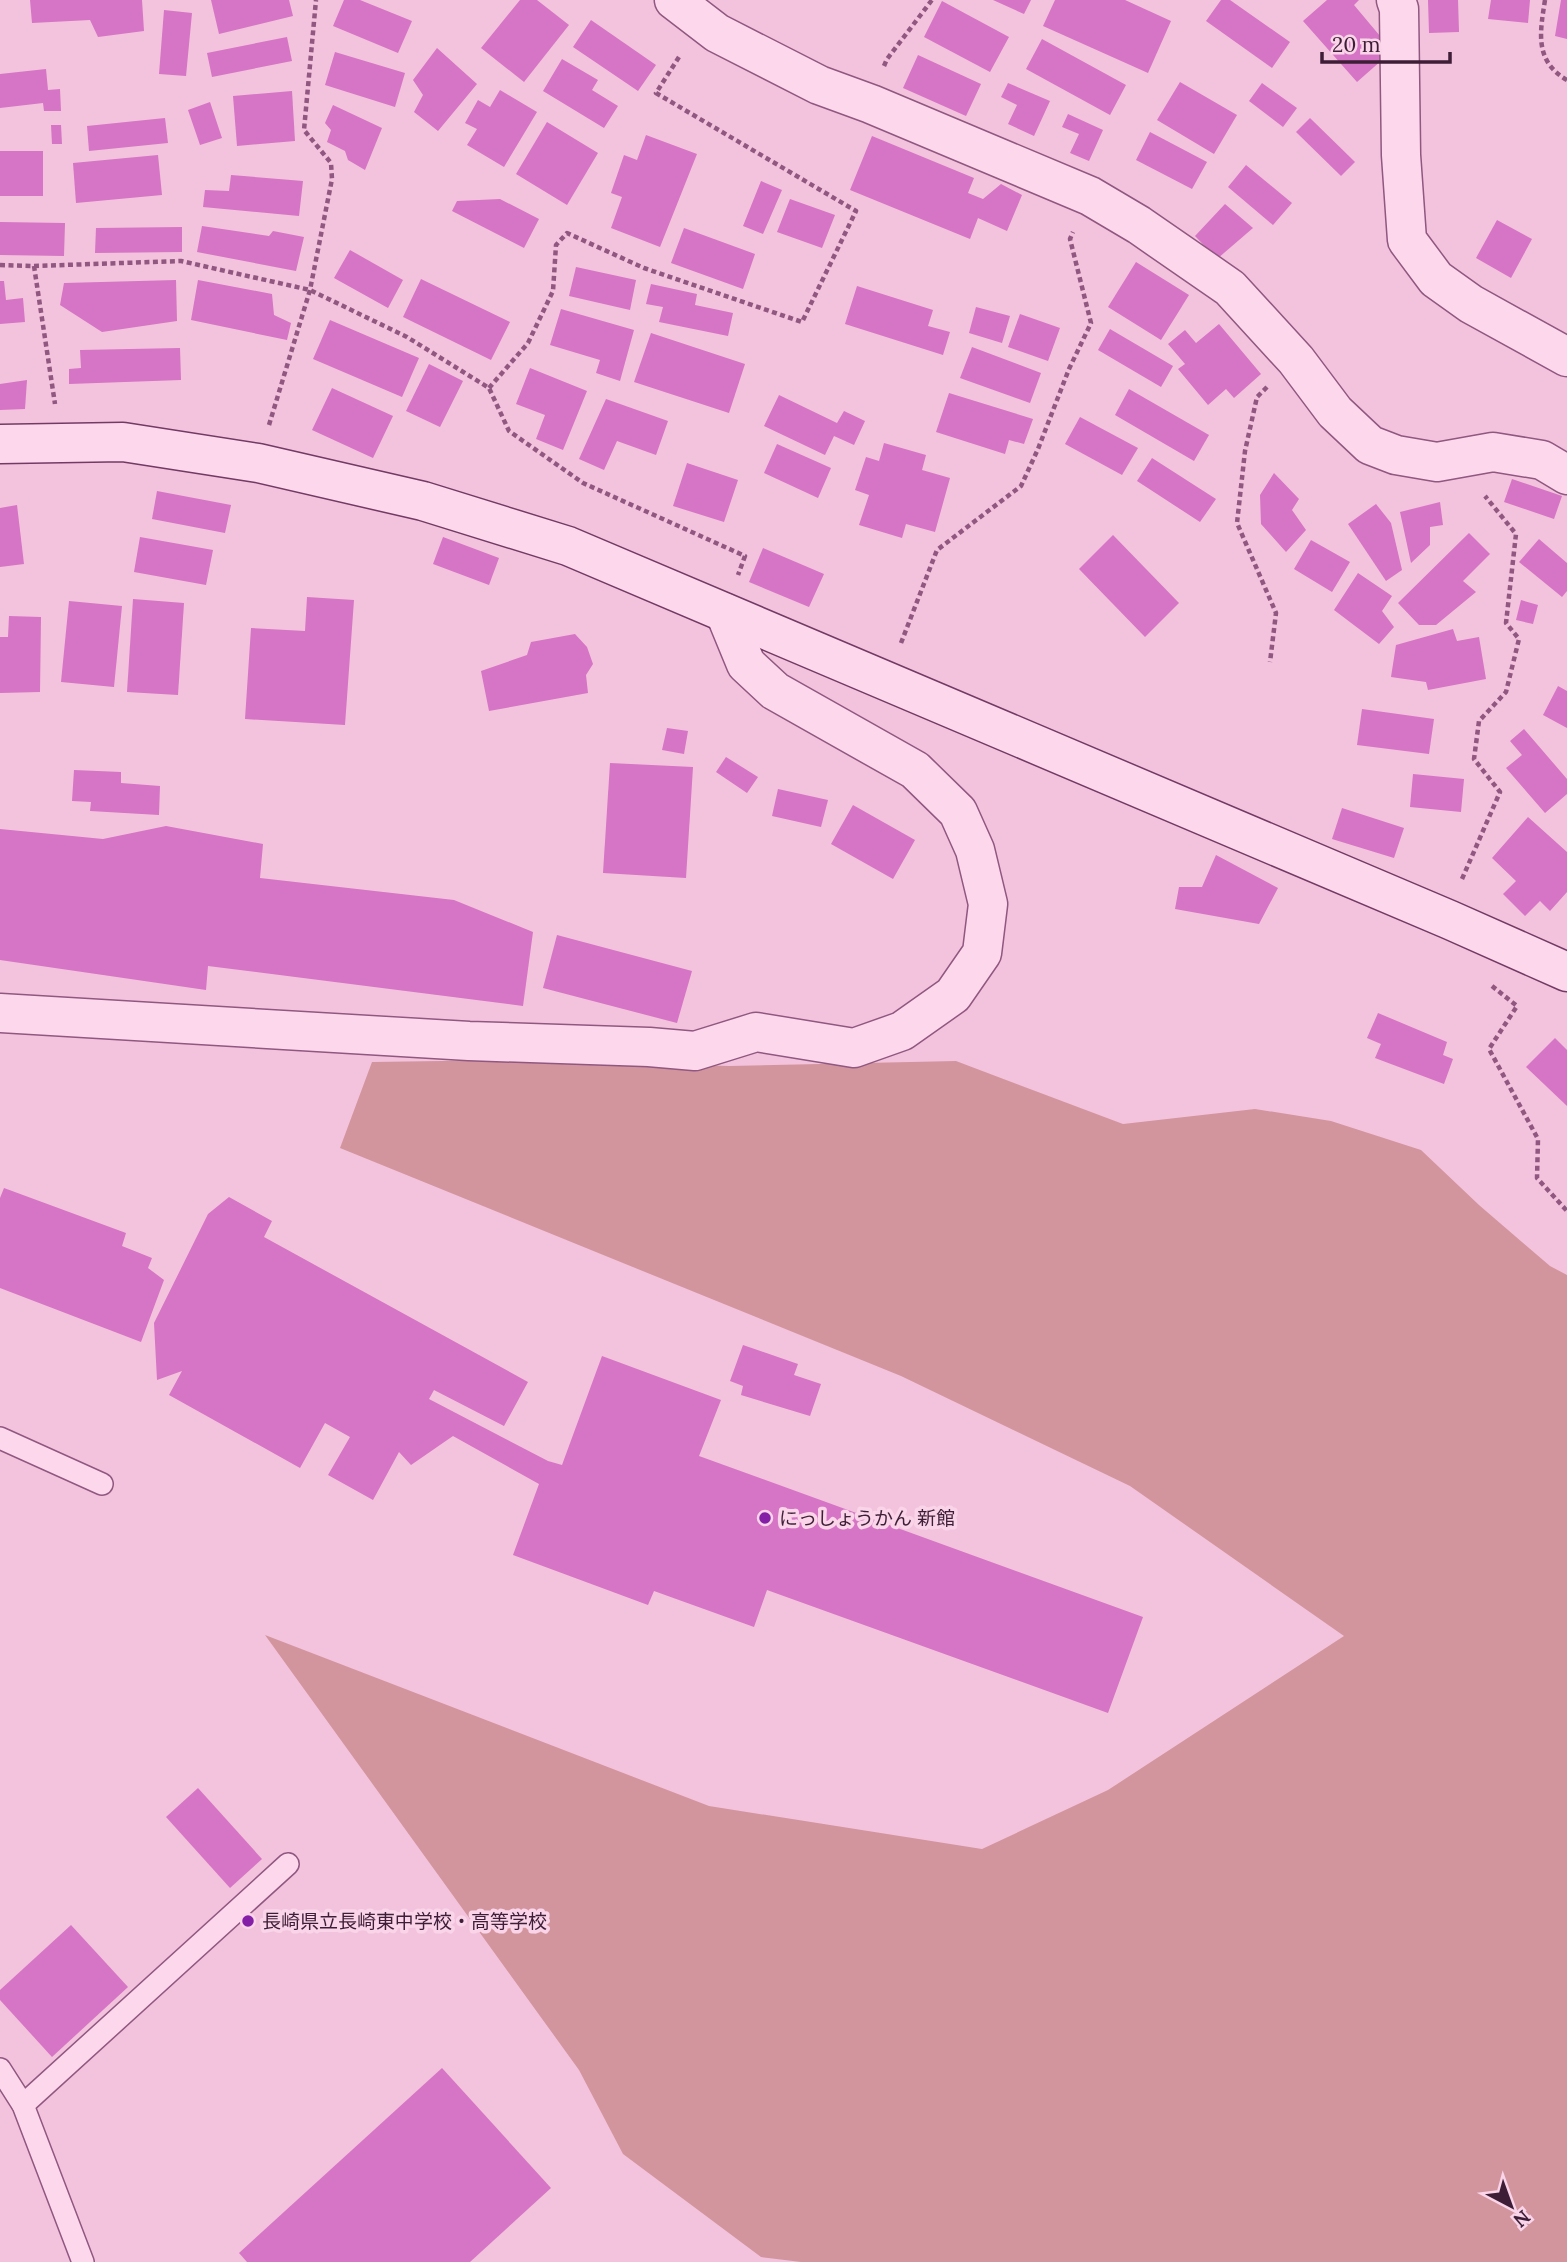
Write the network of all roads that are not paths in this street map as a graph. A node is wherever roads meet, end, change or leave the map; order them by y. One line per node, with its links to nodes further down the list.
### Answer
1 (674, 0): 5 (street)
2 (1396, 0): 3 (street)
3 (1567, 357)
4 (0, 444): 6 (street)
5 (1567, 475)
6 (725, 613): 7 (street); 8 (street)
7 (1567, 972)
8 (0, 1013)
9 (0, 1438): 10 (lane)
10 (102, 1484)
11 (288, 1864): 13 (lane)
12 (0, 2069): 13 (lane)
13 (23, 2105): 14 (lane)
14 (83, 2262)

